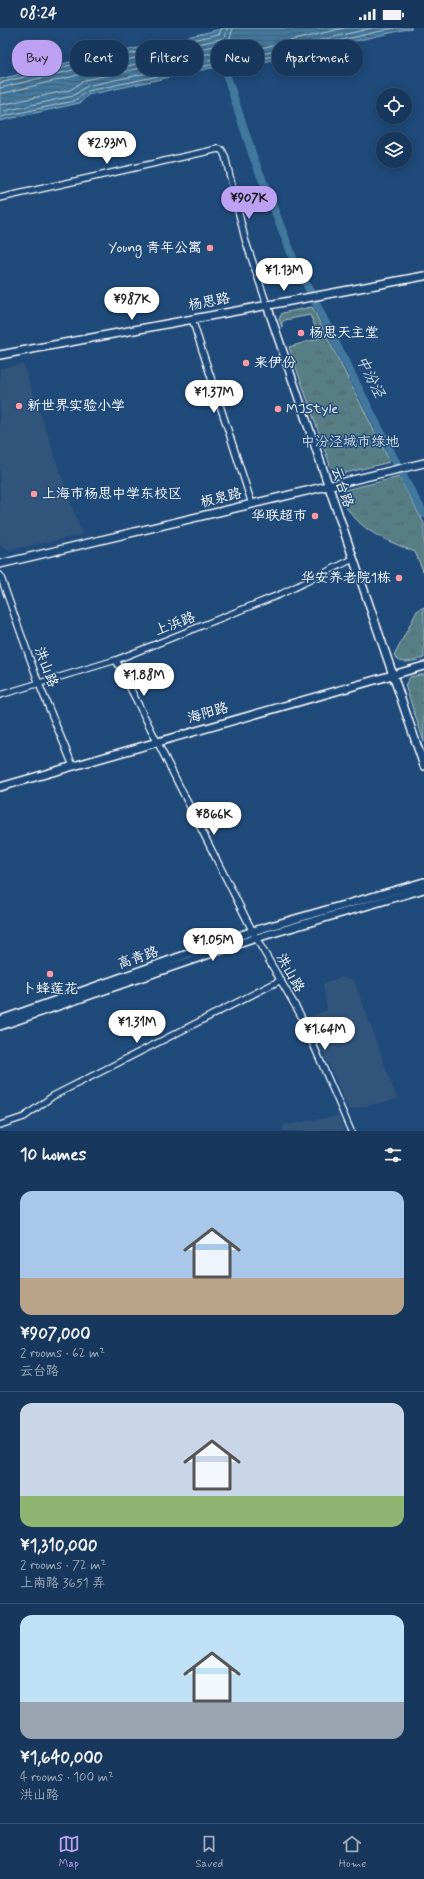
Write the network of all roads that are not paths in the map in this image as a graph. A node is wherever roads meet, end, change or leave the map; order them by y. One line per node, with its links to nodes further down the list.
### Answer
1 (0, 198): 3 (street, 云台路)
2 (424, 276): 3 (street, 杨思路)
3 (267, 305): 4 (street, 杨思路); 7 (street, 云台路)
4 (192, 319): 5 (street, 杨思路); 8 (street)
5 (0, 355)
6 (424, 463): 7 (street, 板泉路)
7 (328, 486): 8 (street, 板泉路); 9 (street, 云台路)
8 (252, 504): 10 (street, 板泉路)
9 (354, 559): 12 (street, 上浜路); 14 (street, 云台路)
10 (0, 564)
11 (0, 575): 15 (street, 洪山路)
12 (116, 660): 15 (street, 上浜路); 17 (street, 洪山路)
13 (424, 666): 14 (street, 海阳路)
14 (392, 675): 17 (street, 海阳路); 19 (street, 云台路)
15 (39, 684): 16 (street, 上浜路); 18 (street, 洪山路)
16 (0, 695)
17 (157, 741): 18 (street, 海阳路); 23 (street, 洪山路)
18 (73, 766): 20 (street, 海阳路)
19 (424, 766)
20 (0, 787)
21 (424, 882): 23 (street, 高青路)
22 (424, 889): 23 (street, 高青路)
23 (255, 935): 24 (street, 洪山路); 25 (street, 高青路); 26 (street, 高青路)
24 (281, 980): 27 (street); 28 (street, 洪山路)
25 (0, 1020)
26 (0, 1026)
27 (0, 1125)
28 (351, 1131)

